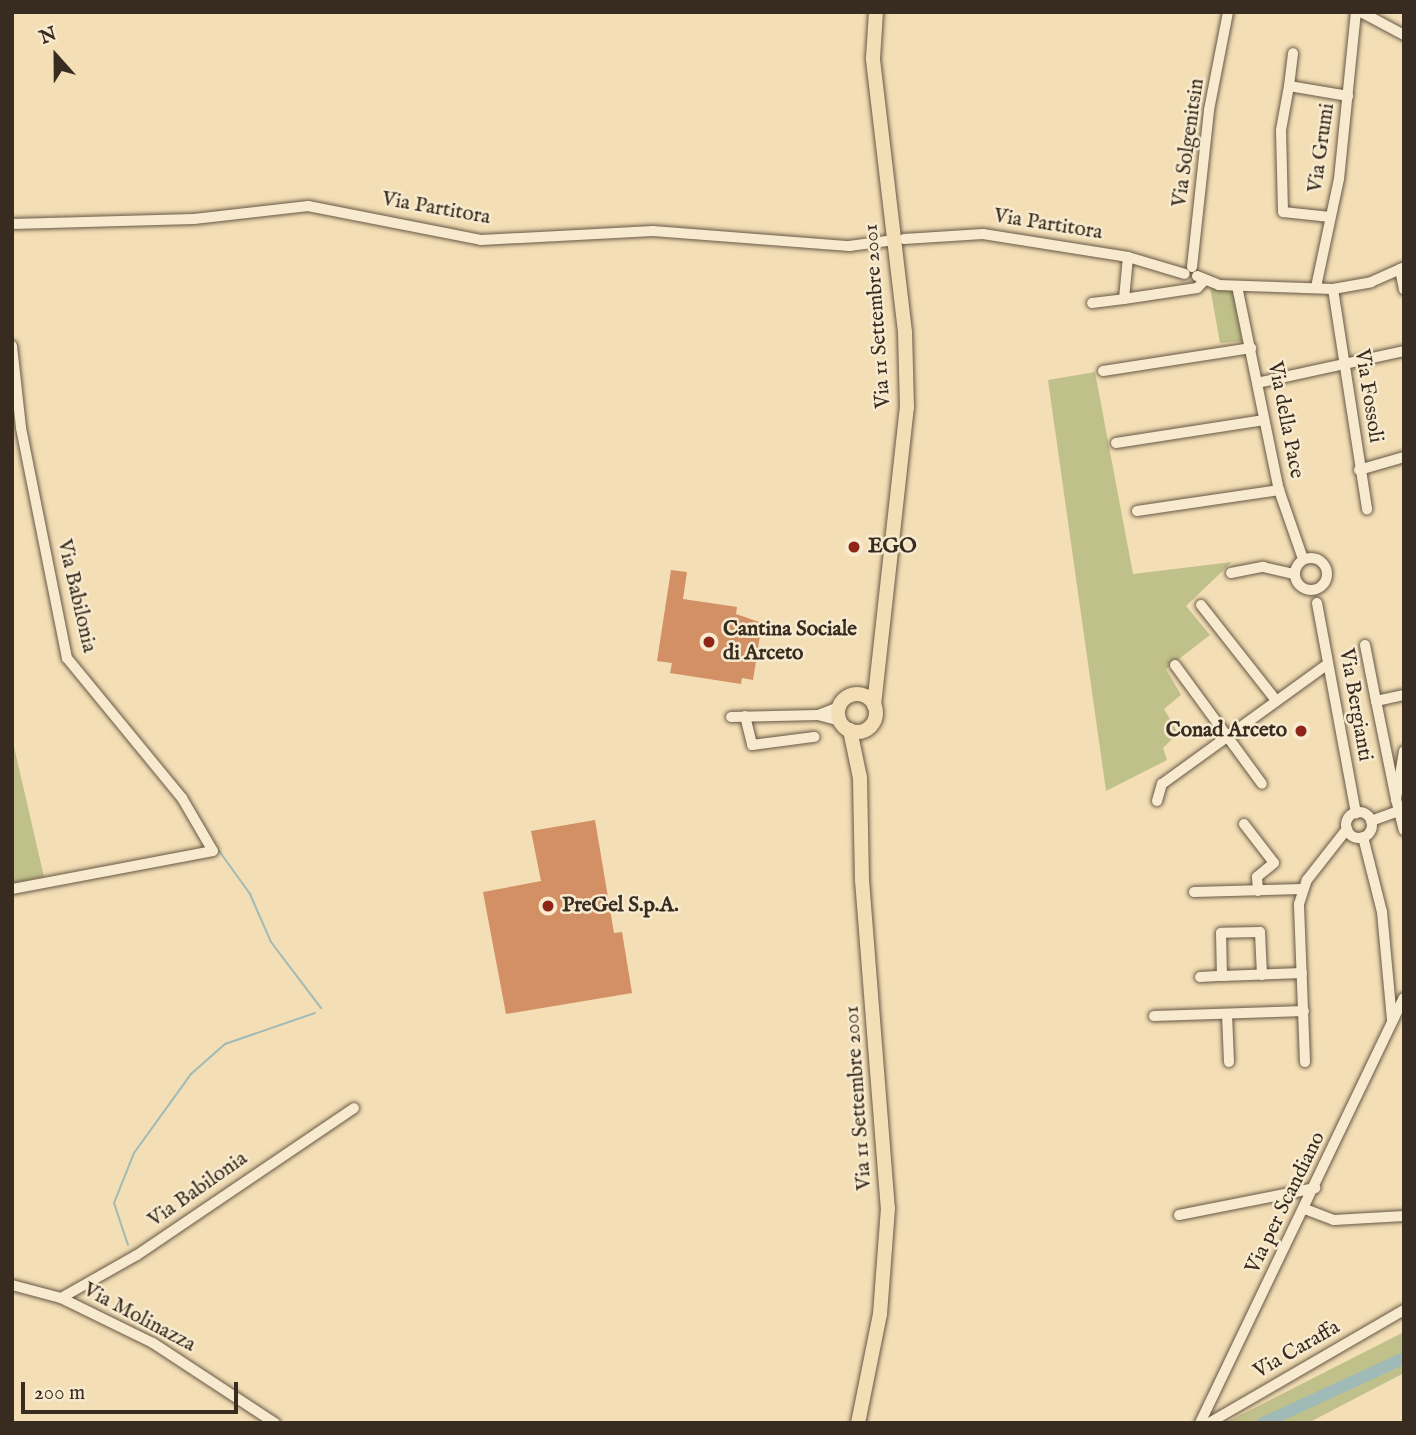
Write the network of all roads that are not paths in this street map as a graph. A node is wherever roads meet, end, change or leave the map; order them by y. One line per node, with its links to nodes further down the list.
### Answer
1 (876, 12): 13 (main road, Via 11 Settembre 2001)
2 (1220, 12): 6 (street, Via Solgenitsin)
3 (1228, 12): 6 (street, Via Solgenitsin)
4 (1356, 12): 10 (street, Via Grumi)
5 (1362, 12): 7 (street)
6 (1223, 25): 16 (street, Via Solgenitsin)
7 (1404, 35)
8 (1293, 53): 9 (street)
9 (1289, 86): 10 (street); 11 (street)
10 (1348, 96): 11 (street, Via Grumi)
11 (1330, 217): 18 (street, Via Grumi)
12 (12, 224): 13 (street, Via Partitora)
13 (899, 240): 14 (street, Via Partitora); 42 (main road, Via 11 Settembre 2001)
14 (1128, 257): 16 (street, Via Partitora); 21 (street)
15 (1402, 268): 19 (street, Via Partitora); 20 (street)
16 (1195, 274): 17 (street, Via Partitora); 21 (street)
17 (1237, 286): 18 (street, Via Partitora); 24 (street, Via della Pace)
18 (1316, 287): 19 (street, Via Partitora)
19 (1333, 289): 26 (street, Via Fossoli)
20 (1404, 290)
21 (1124, 299): 22 (street)
22 (1092, 303)
23 (12, 346): 68 (street, Via Babilonia)
24 (1251, 348): 27 (street); 28 (street, Via della Pace)
25 (1404, 351): 26 (street)
26 (1343, 364): 28 (street); 32 (street, Via Fossoli)
27 (1103, 371)
28 (1257, 383): 29 (street, Via della Pace)
29 (1264, 420): 30 (street); 33 (street, Via della Pace)
30 (1116, 443)
31 (1404, 457): 32 (street)
32 (1359, 470): 34 (street, Via Fossoli)
33 (1279, 490): 35 (street); 36 (street, Via della Pace)
34 (1367, 509)
35 (1137, 511)
36 (1303, 559): 38 (street); 39 (street)
37 (1231, 573): 38 (street)
38 (1294, 574): 39 (street, Via Bergianti)
39 (1311, 590): 44 (street, Via Bergianti)
40 (1201, 605): 47 (street)
41 (1365, 645): 48 (street)
42 (876, 658): 45 (main road, Via 11 Settembre 2001); 49 (main road, Via 11 Settembre 2001)
43 (1175, 665): 55 (street)
44 (1325, 666): 47 (street); 62 (street, Via Bergianti)
45 (858, 694): 49 (main road); 53 (main road, Via 11 Settembre 2001)
46 (1404, 695): 48 (street)
47 (1275, 699): 55 (street)
48 (1376, 701): 59 (street)
49 (874, 705): 53 (main road, Via 11 Settembre 2001)
50 (745, 716): 51 (street); 52 (street); 56 (street)
51 (732, 717)
52 (795, 717): 53 (street); 56 (street)
53 (849, 722): 94 (main road, Via 11 Settembre 2001)
54 (814, 737): 56 (street)
55 (1227, 737): 58 (street); 60 (street)
56 (794, 738)
57 (1404, 751): 59 (street)
58 (1262, 784)
59 (1396, 799): 61 (street)
60 (1157, 801)
61 (1399, 811): 63 (street); 66 (street)
62 (1356, 813): 63 (street); 65 (street)
63 (1371, 821): 67 (street)
64 (1244, 824): 70 (street)
65 (1347, 829): 67 (street); 69 (street)
66 (1404, 830)
67 (1363, 837): 76 (street)
68 (12, 889)
69 (1302, 889): 70 (street); 72 (street)
70 (1258, 891): 71 (street)
71 (1194, 892)
72 (1302, 973): 73 (street); 79 (street)
73 (1262, 975): 74 (street); 74 (street)
74 (1222, 976): 75 (street)
75 (1200, 977)
76 (1391, 981): 77 (street); 82 (street)
77 (1404, 982)
78 (1404, 998): 82 (street, Via per Scandiano)
79 (1304, 1011): 80 (street); 84 (street)
80 (1227, 1014): 81 (street); 83 (street)
81 (1154, 1016)
82 (1392, 1023): 86 (street, Via per Scandiano)
83 (1228, 1062)
84 (1305, 1062)
85 (354, 1108): 91 (street, Via Babilonia)
86 (1315, 1188): 87 (street, Via per Scandiano); 88 (street)
87 (1305, 1209): 89 (street); 95 (street, Via per Scandiano)
88 (1180, 1215)
89 (1404, 1216)
90 (12, 1285): 91 (street, Via Molinazza)
91 (61, 1298): 93 (street, Via Molinazza)
92 (1404, 1310): 96 (street, Via Caraffa)
93 (275, 1423)
94 (858, 1423)
95 (1200, 1423)
96 (1209, 1423)

